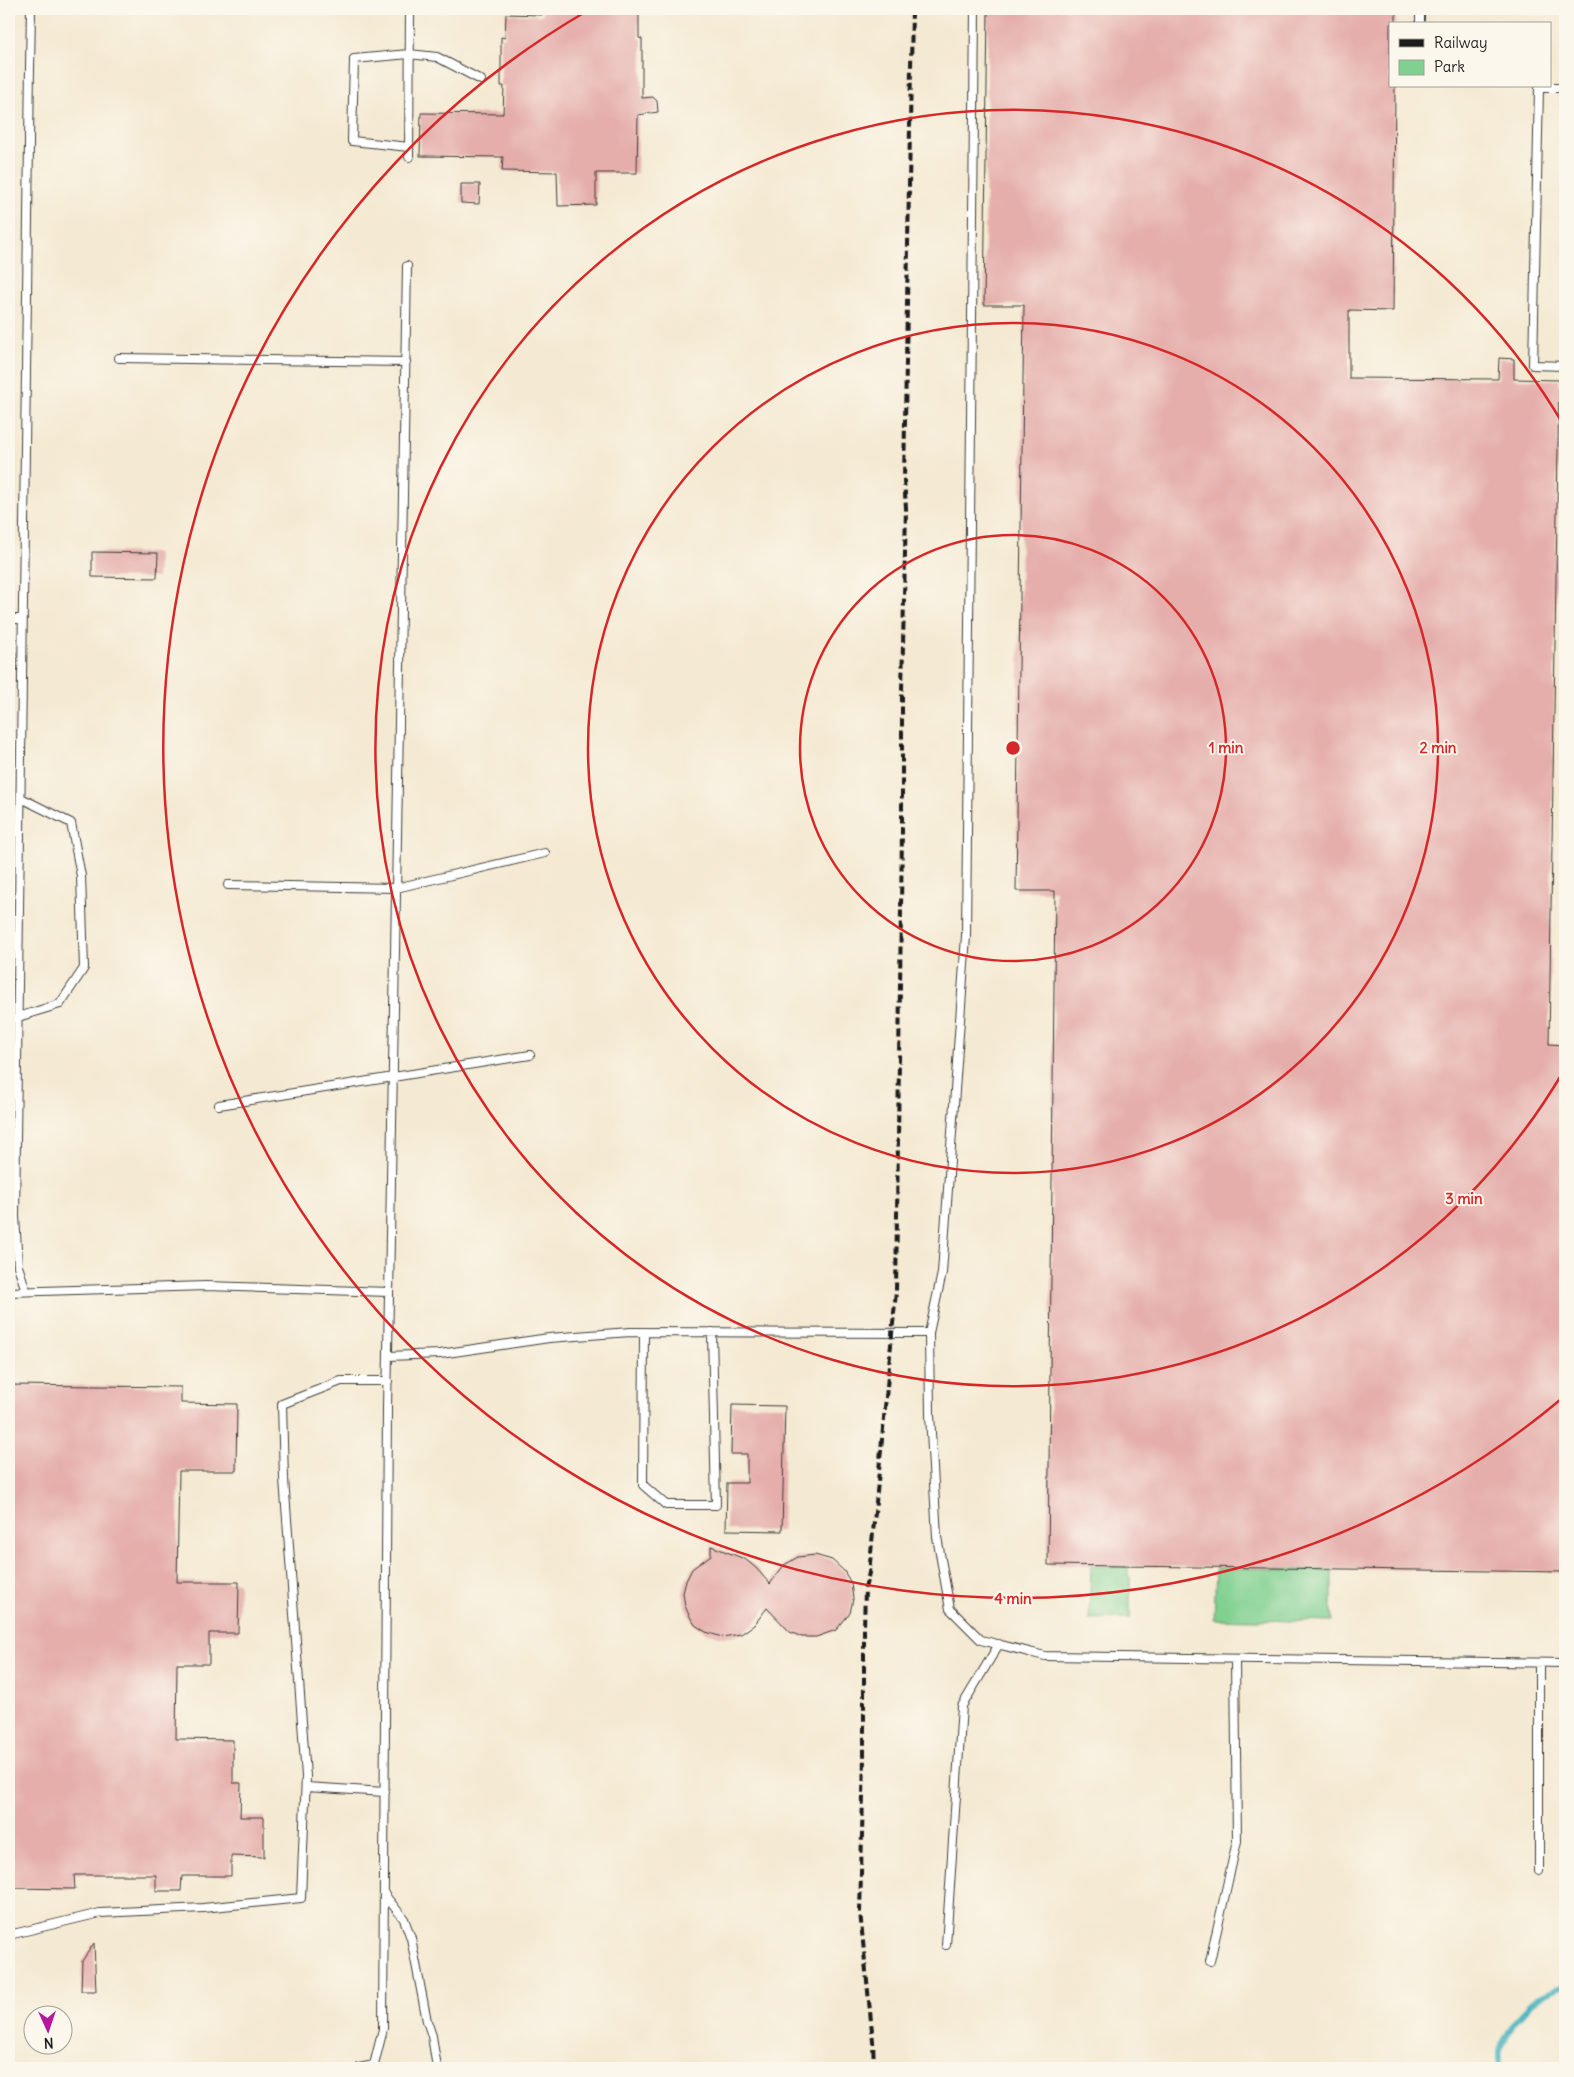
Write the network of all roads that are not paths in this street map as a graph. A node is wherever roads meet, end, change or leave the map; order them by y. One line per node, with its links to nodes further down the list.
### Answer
1 (31, 9): 16 (lane)
2 (410, 9): 6 (lane)
3 (974, 9): 30 (lane)
4 (1420, 9): 5 (lane)
5 (1420, 22)
6 (409, 54): 7 (lane); 9 (lane); 9 (lane)
7 (481, 80)
8 (1565, 88): 14 (lane)
9 (409, 147): 10 (lane)
10 (409, 157)
11 (407, 266): 13 (lane)
12 (119, 358): 13 (lane)
13 (406, 362): 20 (lane)
14 (1565, 366)
15 (9, 619): 16 (lane)
16 (22, 619): 17 (lane)
17 (21, 798): 21 (lane); 21 (lane)
18 (545, 853): 20 (lane)
19 (228, 885): 20 (lane)
20 (396, 888): 23 (lane)
21 (18, 1017): 25 (lane)
22 (530, 1054): 23 (lane)
23 (393, 1076): 24 (lane); 27 (lane)
24 (219, 1105)
25 (26, 1291): 26 (lane); 27 (lane)
26 (9, 1292)
27 (389, 1292): 31 (lane)
28 (644, 1332): 29 (lane); 29 (lane); 31 (lane)
29 (712, 1332): 30 (lane)
30 (929, 1333): 33 (lane)
31 (388, 1356): 32 (lane)
32 (388, 1381): 37 (lane); 38 (lane)
33 (999, 1644): 34 (lane); 42 (lane)
34 (1235, 1659): 35 (lane); 43 (lane)
35 (1539, 1662): 36 (lane); 39 (lane)
36 (1565, 1663)
37 (306, 1788): 38 (lane); 41 (lane)
38 (385, 1792): 40 (lane)
39 (1539, 1871)
40 (384, 1894): 44 (lane); 45 (lane)
41 (9, 1935)
42 (946, 1945)
43 (1210, 1961)
44 (359, 2068)
45 (436, 2068)

